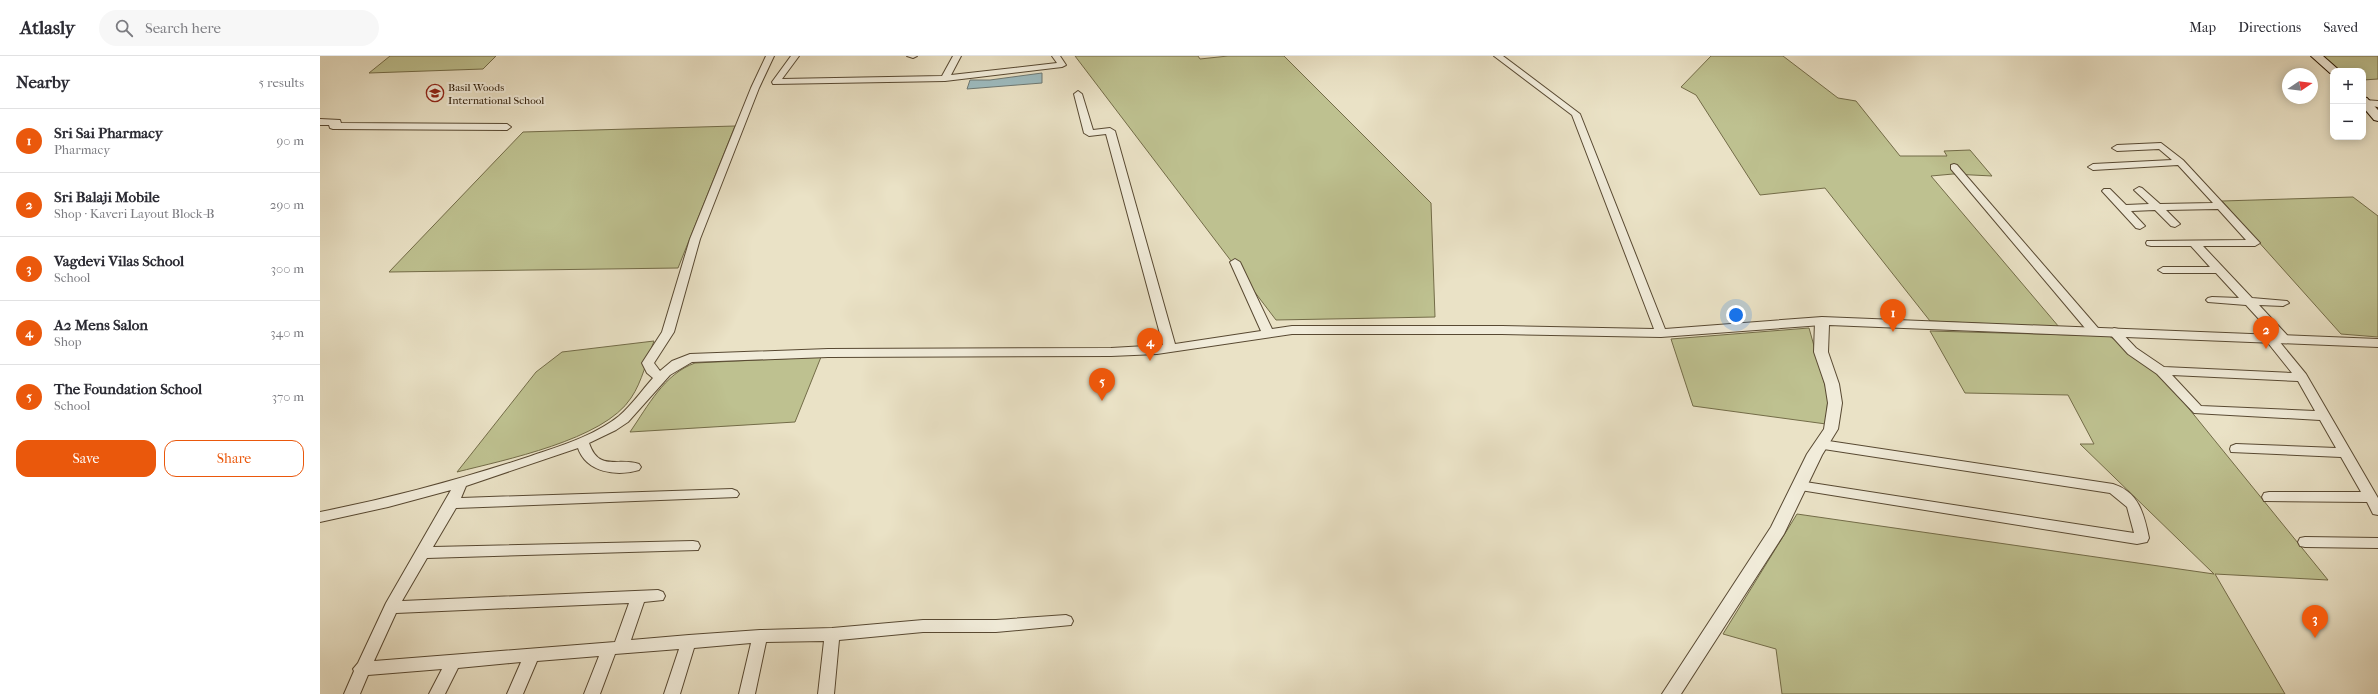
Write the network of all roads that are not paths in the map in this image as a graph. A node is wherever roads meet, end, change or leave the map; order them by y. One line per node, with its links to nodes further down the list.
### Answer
1 (770, 56): 44 (street)
2 (795, 56): 8 (street)
3 (957, 56): 8 (street)
4 (1056, 56): 8 (street)
5 (1498, 56): 39 (street)
6 (2316, 56): 7 (main road)
7 (2330, 68)
8 (945, 78)
9 (1078, 94): 42 (street)
10 (2366, 101): 12 (street)
11 (2366, 103): 13 (main road)
12 (2378, 104)
13 (2378, 117)
14 (320, 122): 15 (street)
15 (507, 127)
16 (2117, 148): 17 (street)
17 (2180, 162): 19 (street); 22 (street)
18 (1954, 167): 36 (street)
19 (2093, 167)
20 (2139, 190): 23 (street)
21 (2107, 191): 24 (street)
22 (2219, 206): 23 (street); 28 (street)
23 (2157, 207): 24 (street); 25 (street)
24 (2124, 208): 26 (street)
25 (2175, 224)
26 (2140, 226)
27 (2151, 243): 28 (street)
28 (2194, 243): 31 (street)
29 (1235, 262): 38 (street)
30 (2163, 270): 31 (street)
31 (2220, 270): 33 (street)
32 (2212, 300): 33 (street)
33 (2249, 301): 34 (street); 40 (street)
34 (2283, 303)
35 (1822, 320): 36 (street); 39 (street); 48 (street)
36 (2094, 331): 37 (street)
37 (2114, 332): 40 (street); 43 (street)
38 (1268, 334): 39 (street); 42 (street)
39 (1661, 334)
40 (2277, 338): 41 (street); 45 (street)
41 (2378, 343)
42 (1170, 348): 44 (street)
43 (2161, 370): 45 (street); 46 (street)
44 (659, 376): 47 (street)
45 (2302, 377): 46 (street)
46 (2324, 416): 50 (street)
47 (582, 442): 51 (street); 52 (street)
48 (1822, 445): 53 (street); 53 (street)
49 (2236, 449): 50 (street)
50 (2344, 453): 56 (street)
51 (634, 467)
52 (462, 482): 57 (street); 59 (street)
53 (1799, 486): 82 (street)
54 (732, 494): 57 (street)
55 (2269, 497): 56 (street)
56 (2370, 497): 58 (street)
57 (452, 503): 63 (street)
58 (2378, 510)
59 (320, 517)
60 (2306, 542): 61 (street)
61 (2378, 543)
62 (693, 546): 63 (street)
63 (423, 553): 66 (street)
64 (658, 596): 65 (street)
65 (639, 597): 66 (street); 71 (street)
66 (391, 607): 74 (street)
67 (1066, 621): 68 (street)
68 (832, 634): 69 (street); 81 (street)
69 (760, 636): 70 (street); 80 (street)
70 (688, 641): 71 (street); 79 (street)
71 (615, 648): 72 (street); 78 (street)
72 (532, 655): 73 (street); 77 (street)
73 (453, 662): 74 (street); 76 (street)
74 (361, 669): 75 (street)
75 (352, 694)
76 (437, 694)
77 (515, 694)
78 (592, 694)
79 (672, 694)
80 (747, 694)
81 (826, 694)
82 (1671, 694)

